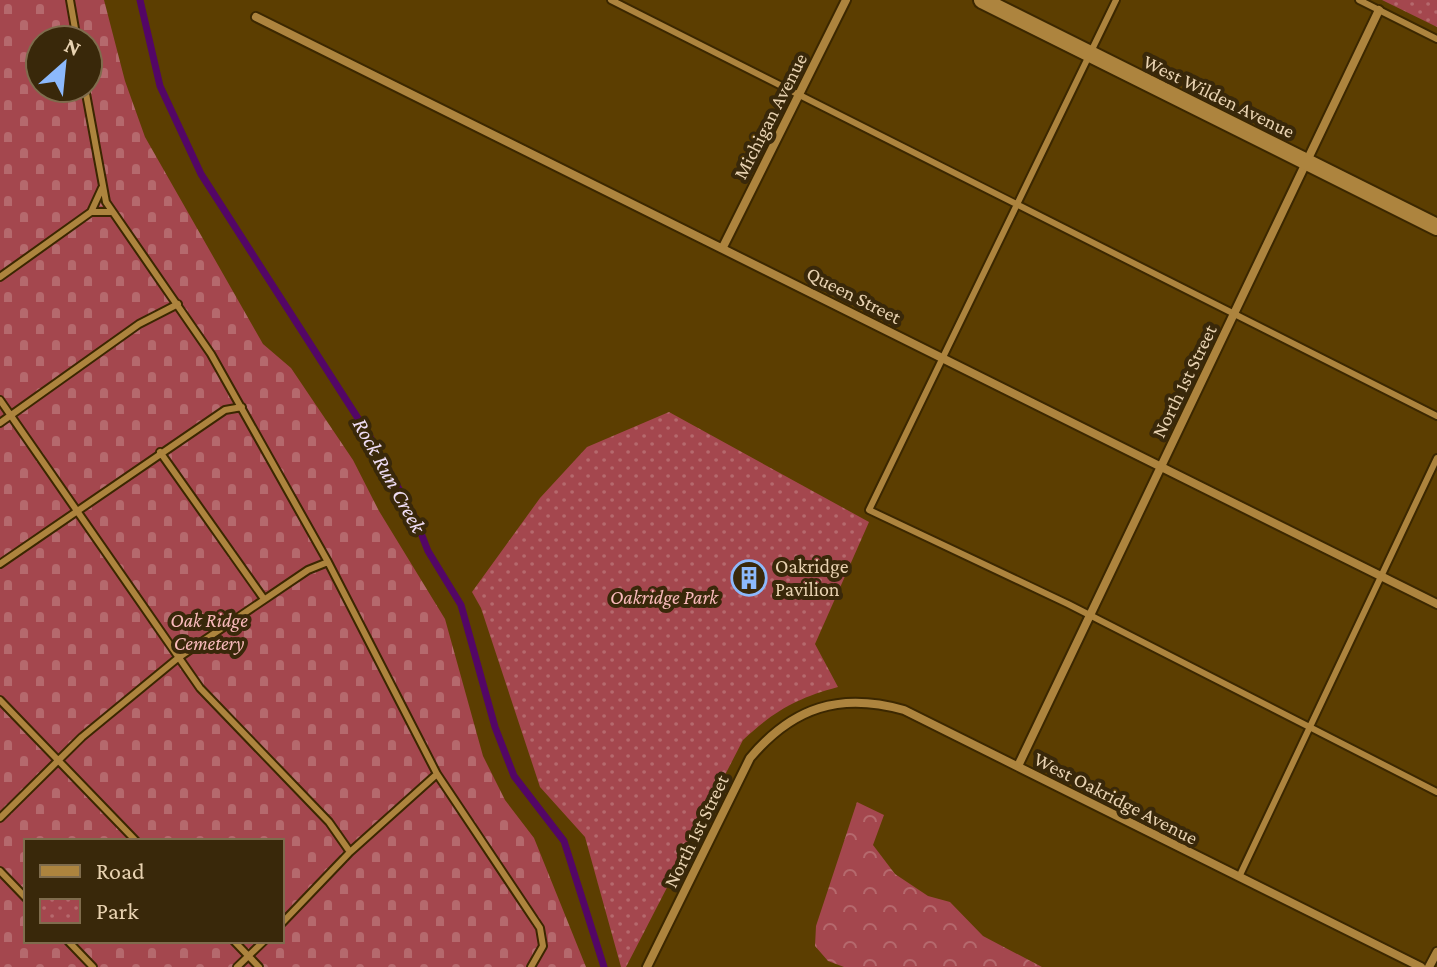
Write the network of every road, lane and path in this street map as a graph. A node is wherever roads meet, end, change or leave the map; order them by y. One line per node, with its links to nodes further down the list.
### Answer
1 (70, 0): 9 (lane)
2 (611, 0): 12 (lane)
3 (846, 0): 12 (street, Michigan Avenue)
4 (982, 0): 11 (street, West Wilden Avenue)
5 (1116, 0): 11 (lane)
6 (1359, 0): 7 (lane)
7 (1379, 10): 10 (lane); 14 (street, North 1st Street)
8 (256, 17): 20 (street, Queen Street)
9 (74, 24)
10 (1437, 39)
11 (1089, 54): 14 (street, West Wilden Avenue); 16 (lane)
12 (798, 96): 16 (lane); 20 (street, Michigan Avenue)
13 (88, 104): 15 (lane)
14 (1306, 162): 19 (street, West Wilden Avenue); 23 (street, North 1st Street)
15 (102, 188): 17 (lane); 18 (lane)
16 (1015, 204): 23 (lane); 24 (lane)
17 (91, 212): 18 (lane); 21 (lane)
18 (112, 212): 22 (lane)
19 (1437, 227)
20 (723, 247): 24 (street, Queen Street)
21 (0, 277)
22 (178, 304): 26 (lane); 27 (lane)
23 (1234, 315): 28 (lane); 32 (street, North 1st Street)
24 (943, 357): 32 (street, Queen Street); 39 (lane)
25 (0, 400): 27 (lane)
26 (242, 407): 30 (lane); 34 (lane)
27 (10, 415): 29 (lane); 33 (lane)
28 (1437, 416)
29 (0, 423)
30 (160, 452): 33 (lane); 37 (lane)
31 (1437, 458): 36 (lane)
32 (1162, 466): 36 (street, Queen Street); 39 (street, North 1st Street)
33 (75, 511): 35 (lane); 40 (lane)
34 (328, 562): 37 (lane); 46 (lane)
35 (0, 564)
36 (1379, 575): 38 (street, Queen Street); 43 (lane)
37 (264, 599): 40 (lane)
38 (1437, 604)
39 (1088, 618): 43 (lane); 45 (street, North 1st Street)
40 (178, 658): 44 (lane); 50 (lane)
41 (0, 700): 44 (lane)
42 (790, 721): 45 (street, West Oakridge Avenue); 60 (street, North 1st Street)
43 (1310, 728): 47 (lane); 52 (lane)
44 (59, 763): 48 (lane); 49 (lane)
45 (1018, 766): 52 (street, West Oakridge Avenue)
46 (437, 774): 50 (lane); 64 (lane)
47 (1437, 792)
48 (0, 818)
49 (134, 839)
50 (350, 852): 54 (lane)
51 (0, 871): 53 (lane)
52 (1239, 877): 65 (street, West Oakridge Avenue)
53 (24, 896)
54 (284, 921)
55 (70, 943): 61 (lane)
56 (236, 943): 59 (lane)
57 (262, 943): 59 (lane)
58 (1437, 952): 66 (street)
59 (249, 957): 62 (lane); 63 (lane)
60 (649, 963)
61 (93, 967)
62 (237, 967)
63 (259, 967)
64 (531, 967)
65 (1421, 967)
66 (1429, 967)

